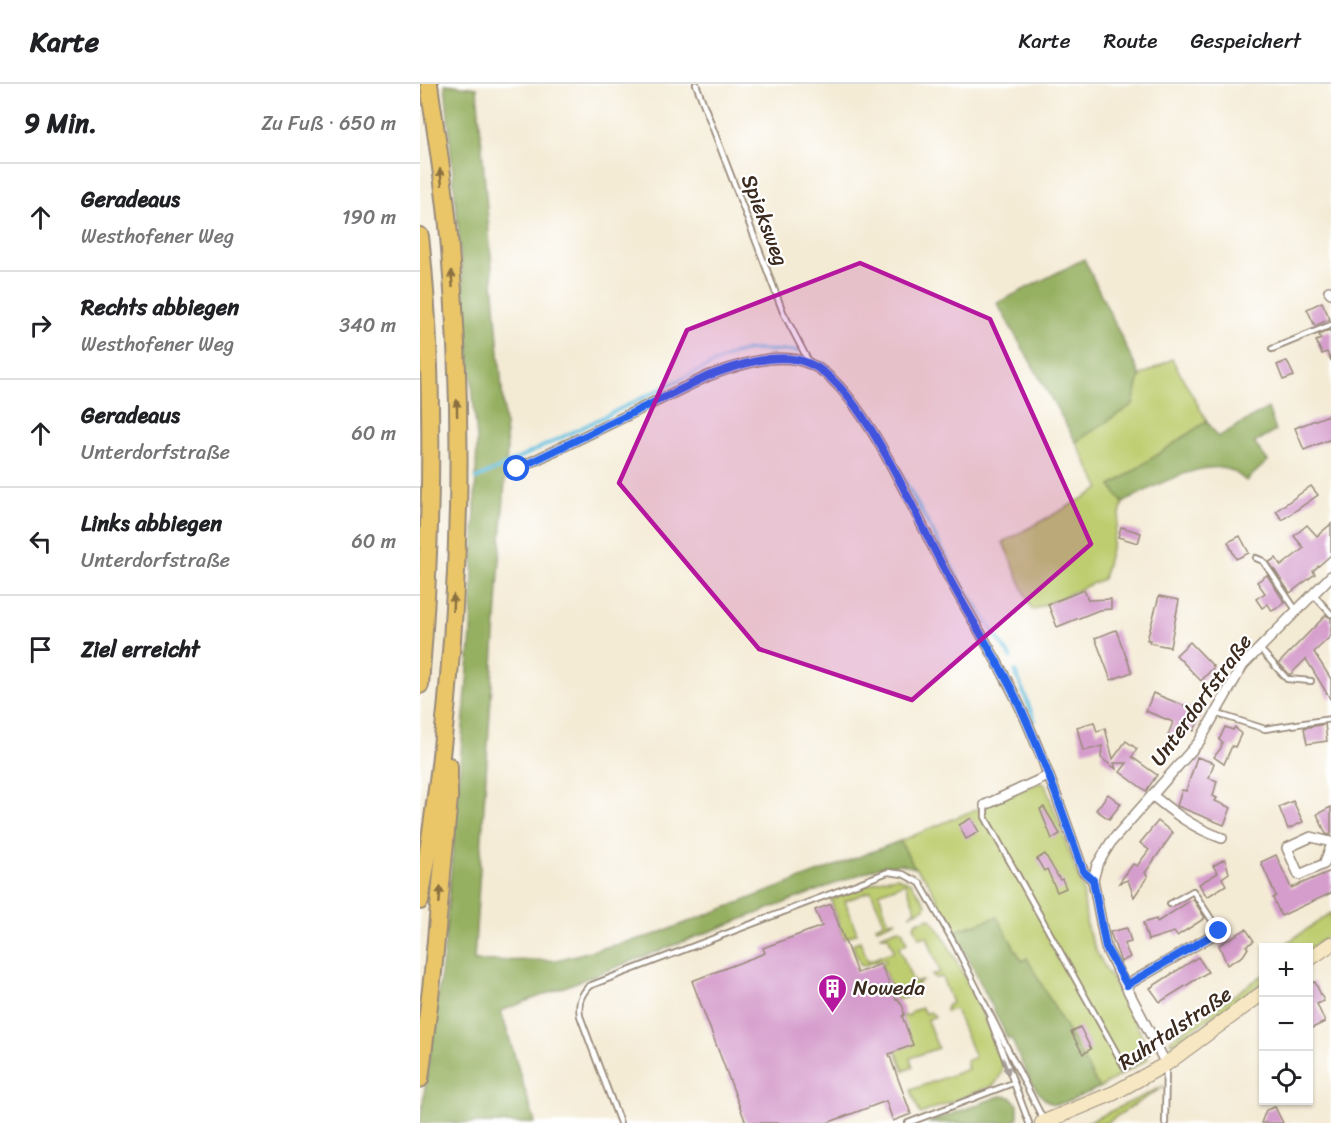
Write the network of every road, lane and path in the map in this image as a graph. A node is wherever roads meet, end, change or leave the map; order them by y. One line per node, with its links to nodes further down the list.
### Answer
1 (696, 84): 6 (lane, Spieksweg)
2 (430, 86): 14 (highway, one-way to 2)
3 (420, 236): 16 (highway)
4 (1331, 326): 5 (lane)
5 (1272, 350)
6 (811, 364): 7 (street); 19 (street)
7 (517, 469)
8 (1256, 558): 11 (lane)
9 (1331, 576): 10 (street, Unterdorfstraße)
10 (1313, 594): 11 (street, Unterdorfstraße); 12 (lane)
11 (1296, 610): 13 (street, Unterdorfstraße)
12 (1331, 614)
13 (1259, 648): 15 (lane); 17 (street, Unterdorfstraße)
14 (449, 662): 26 (highway); 36 (highway, one-way to 14)
15 (1311, 681)
16 (420, 686)
17 (1215, 713): 18 (lane); 20 (street, Unterdorfstraße)
18 (1331, 719)
19 (1048, 776): 21 (street); 25 (street)
20 (1152, 795): 22 (street, Unterdorfstraße); 25 (street, Unterdorfstraße)
21 (985, 805): 34 (lane)
22 (1222, 838)
23 (1331, 842): 24 (street)
24 (1331, 847)
25 (1093, 880): 31 (street)
26 (420, 901)
27 (1170, 904): 28 (lane)
28 (1221, 930): 31 (street)
29 (1331, 944): 30 (main road)
30 (1313, 957)
31 (1127, 985): 35 (street)
32 (1259, 995): 35 (main road, Ruhrtalstraße)
33 (987, 1011): 37 (lane, one-way to 37); 38 (lane); 41 (lane)
34 (1145, 1055)
35 (1167, 1064): 41 (main road, Ruhrtalstraße); 42 (lane)
36 (420, 1079)
37 (1012, 1083): 39 (lane); 40 (lane)
38 (620, 1123)
39 (908, 1123)
40 (1029, 1123)
41 (1043, 1123)
42 (1165, 1123)

